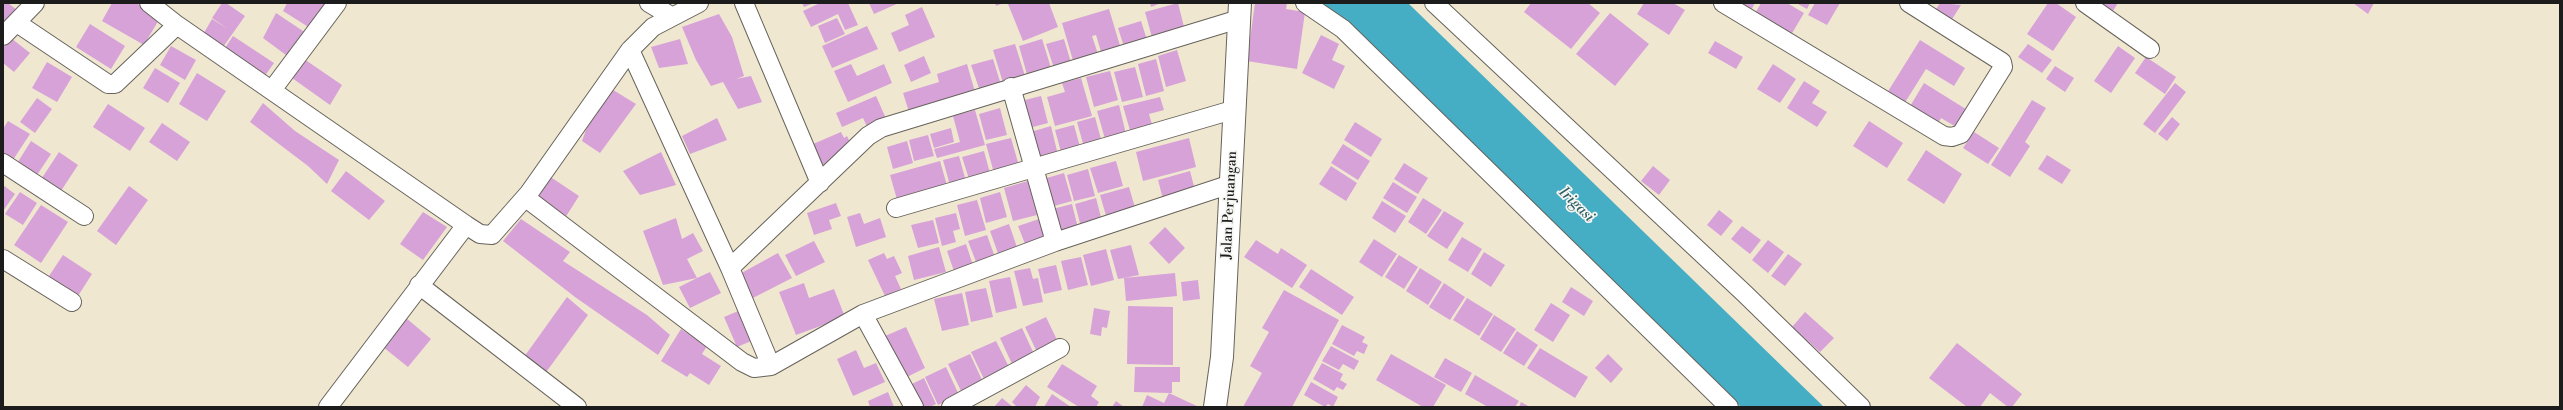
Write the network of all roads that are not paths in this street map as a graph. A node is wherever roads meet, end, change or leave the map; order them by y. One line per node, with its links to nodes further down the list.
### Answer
1 (35, 3): 14 (street)
2 (149, 3): 15 (street)
3 (337, 3): 20 (street)
4 (649, 3): 13 (street)
5 (699, 3): 13 (street)
6 (744, 3): 24 (street)
7 (1305, 3): 43 (street)
8 (1434, 3): 44 (street)
9 (1723, 3): 10 (street)
10 (1909, 3)
11 (2085, 3): 17 (street)
12 (1239, 11): 19 (street); 21 (main road, Jalan Perjuangan)
13 (670, 16): 18 (street)
14 (17, 23): 15 (street); 16 (street)
15 (177, 25): 20 (street)
16 (3, 36)
17 (2150, 49)
18 (630, 50): 26 (street); 32 (street)
19 (1011, 87): 23 (street); 24 (street)
20 (272, 90): 29 (street)
21 (1236, 109): 23 (street); 25 (main road, Jalan Perjuangan)
22 (3, 163): 28 (street)
23 (1033, 166): 27 (street); 30 (street)
24 (820, 183): 32 (street)
25 (1231, 184): 30 (street); 42 (main road, Jalan Perjuangan)
26 (526, 198): 29 (street); 37 (street)
27 (896, 208)
28 (84, 216)
29 (466, 225): 33 (street)
30 (1055, 242): 35 (street)
31 (3, 258): 34 (street)
32 (730, 268): 37 (street)
33 (419, 285): 38 (street); 39 (street)
34 (72, 302)
35 (863, 314): 37 (street); 40 (street)
36 (1060, 348): 41 (street)
37 (771, 366)
38 (328, 407)
39 (578, 407)
40 (914, 407)
41 (951, 407)
42 (1215, 407)
43 (1729, 407)
44 (1861, 407)

